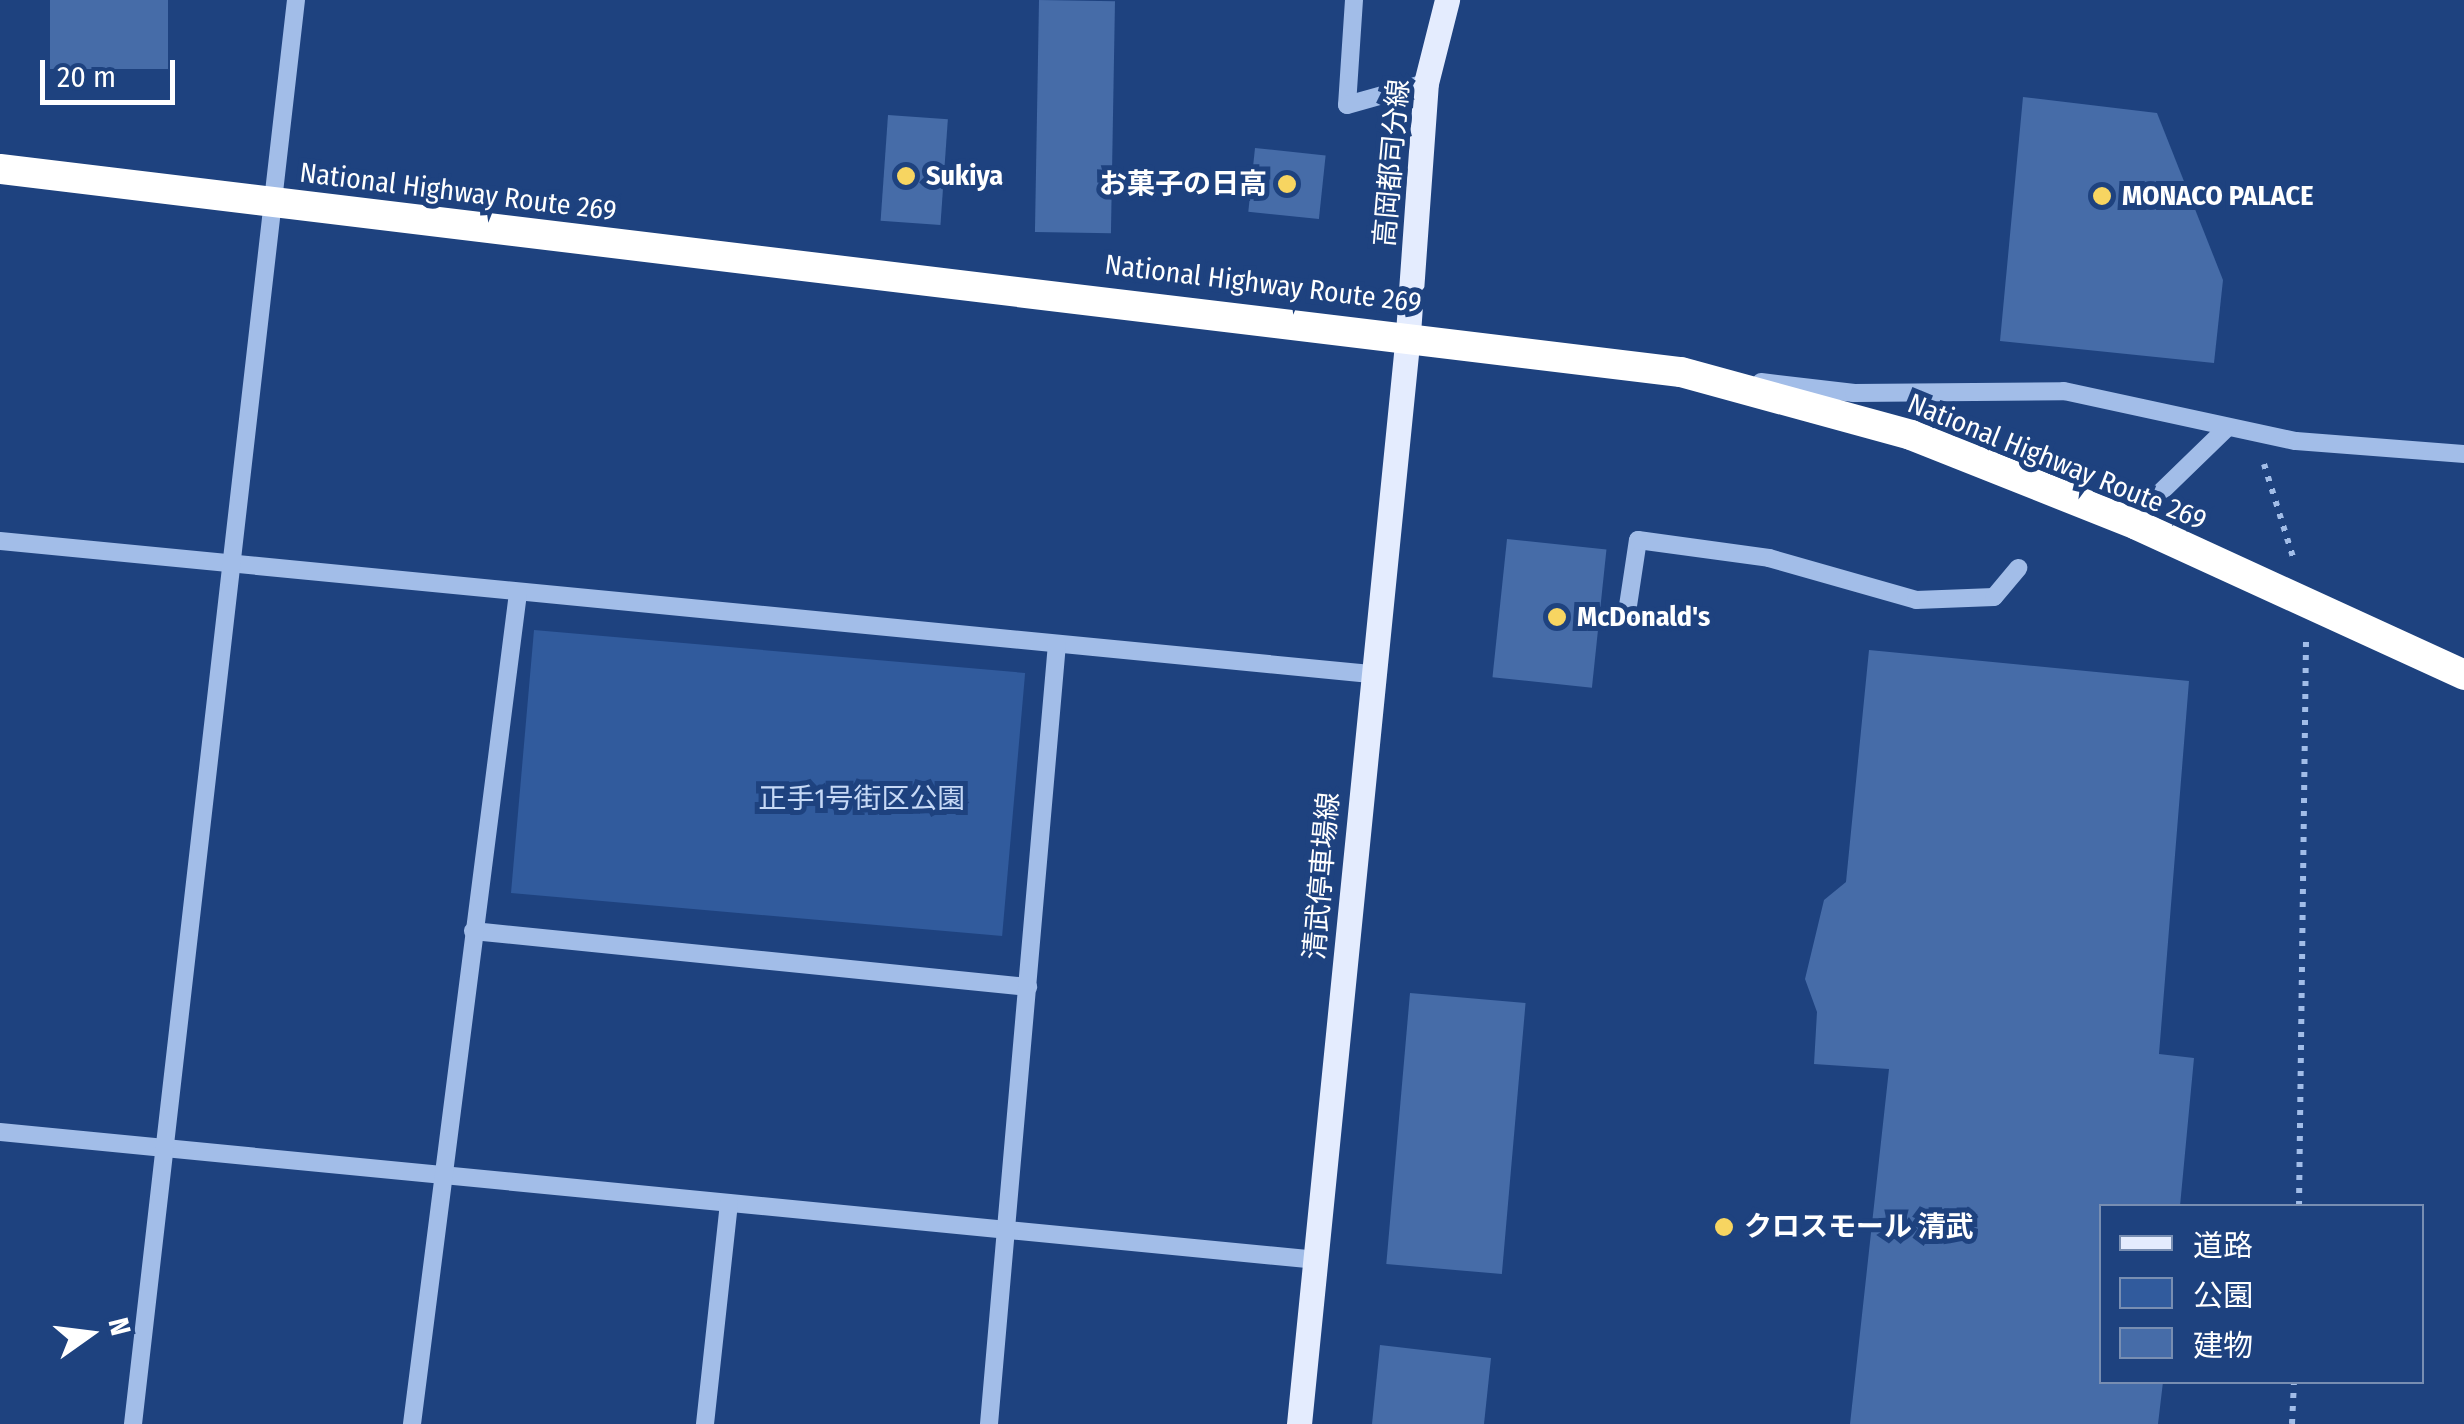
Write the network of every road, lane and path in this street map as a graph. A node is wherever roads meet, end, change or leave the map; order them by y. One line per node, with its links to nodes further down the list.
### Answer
1 (296, 0): 6 (street)
2 (1354, 0): 4 (street)
3 (1447, 0): 4 (main road, 高岡都司分線)
4 (1426, 84): 7 (main road, 高岡都司分線)
5 (0, 168): 6 (highway, National Highway Route 269)
6 (275, 204): 7 (highway, National Highway Route 269); 14 (street)
7 (1408, 334): 8 (highway, National Highway Route 269); 20 (main road, 清武停車場線)
8 (1681, 372): 9 (street); 12 (highway, National Highway Route 269)
9 (2227, 428): 10 (street); 12 (street)
10 (2255, 434): 11 (street); 17 (path)
11 (2464, 454)
12 (2137, 526): 17 (highway, National Highway Route 269)
13 (0, 541): 14 (street)
14 (232, 565): 16 (street); 25 (street)
15 (2018, 568): 18 (street)
16 (518, 593): 19 (street); 22 (street)
17 (2306, 603): 21 (highway, National Highway Route 269); 28 (path)
18 (1626, 620)
19 (1057, 644): 20 (street); 23 (street)
20 (1371, 674): 30 (main road, 清武停車場線)
21 (2464, 676)
22 (473, 931): 23 (street); 26 (street)
23 (1028, 986): 29 (street)
24 (0, 1132): 25 (street)
25 (165, 1148): 26 (street); 32 (street)
26 (440, 1174): 27 (street); 33 (street)
27 (730, 1203): 29 (street); 34 (street)
28 (2298, 1204)
29 (1006, 1230): 30 (street); 35 (street)
30 (1318, 1260): 36 (main road, 清武停車場線)
31 (2294, 1384): 37 (path)
32 (133, 1424)
33 (412, 1424)
34 (705, 1424)
35 (990, 1424)
36 (1298, 1424)
37 (2292, 1424)

